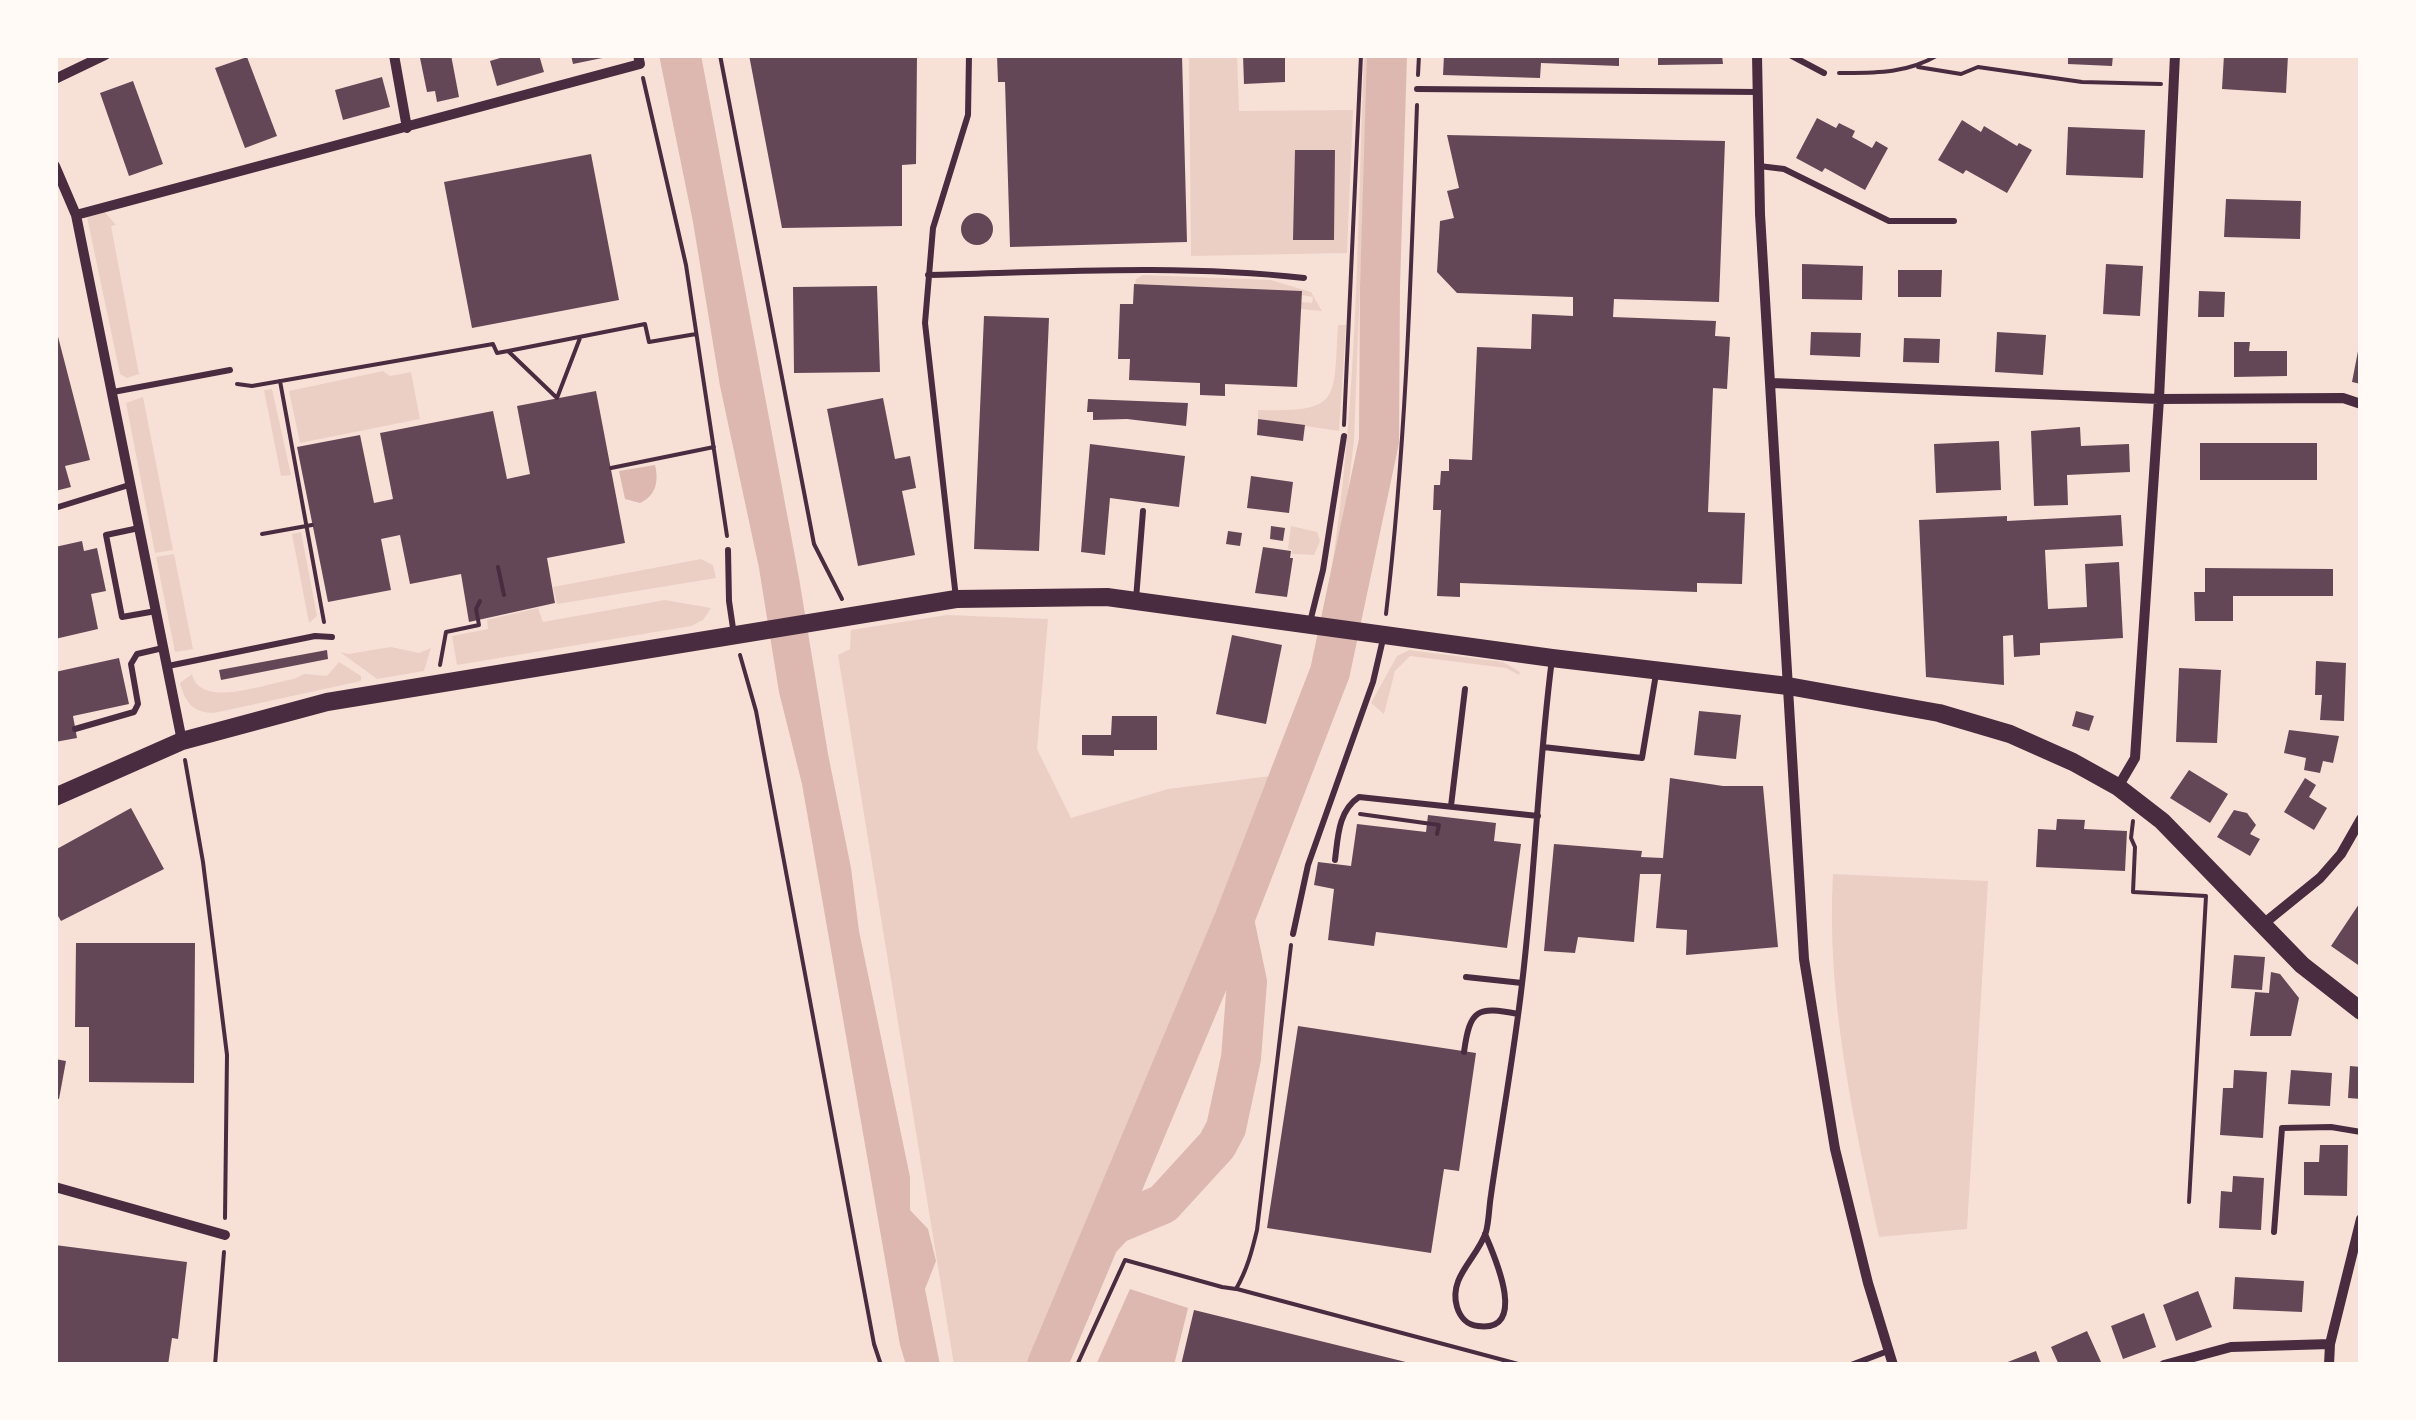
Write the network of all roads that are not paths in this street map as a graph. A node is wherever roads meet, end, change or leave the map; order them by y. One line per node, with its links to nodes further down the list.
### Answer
1 (105, 55): 9 (street)
2 (394, 55): 12 (street)
3 (969, 55): 17 (lane)
4 (1758, 55): 11 (street)
5 (1790, 55): 8 (lane)
6 (2175, 55): 22 (street)
7 (639, 59): 12 (street)
8 (1824, 73)
9 (55, 80)
10 (1417, 89): 11 (lane)
11 (1758, 92): 14 (street)
12 (407, 128): 15 (street)
13 (55, 166): 15 (street)
14 (1760, 166): 16 (lane); 20 (street)
15 (76, 215): 21 (street)
16 (1954, 221)
17 (928, 275): 18 (lane); 30 (lane)
18 (1304, 278)
19 (230, 370): 21 (lane)
20 (1772, 382): 22 (street); 41 (street)
21 (112, 393): 25 (street)
22 (2159, 399): 23 (street); 46 (street)
23 (2361, 404)
24 (1344, 436): 33 (lane)
25 (130, 484): 26 (lane); 28 (street)
26 (55, 508)
27 (1143, 511): 31 (lane)
28 (139, 528): 32 (street); 32 (lane)
29 (728, 550): 35 (lane)
30 (956, 599): 31 (street); 35 (street)
31 (1136, 600): 33 (street)
32 (156, 612): 37 (street)
33 (1315, 624): 34 (street)
34 (1380, 632): 38 (street); 53 (lane)
35 (743, 634): 44 (street)
36 (329, 637): 39 (lane)
37 (163, 648): 39 (street); 43 (lane)
38 (1552, 658): 40 (street); 45 (lane)
39 (166, 666): 44 (street)
40 (1657, 671): 41 (street); 45 (lane)
41 (1788, 686): 46 (street); 66 (street)
42 (1465, 689): 48 (lane)
43 (75, 729)
44 (182, 740): 47 (street)
45 (1543, 748): 49 (lane)
46 (2118, 787): 52 (street)
47 (55, 797)
48 (1451, 806): 49 (lane); 51 (lane)
49 (1538, 816): 55 (lane)
50 (2361, 819): 52 (street)
51 (1335, 860)
52 (2262, 925): 56 (street)
53 (1292, 934)
54 (1466, 976): 55 (lane)
55 (1522, 983): 57 (lane)
56 (2361, 1010)
57 (1518, 1014): 58 (lane); 63 (lane)
58 (1464, 1052)
59 (2361, 1132): 62 (lane)
60 (55, 1186): 64 (street)
61 (2361, 1218): 65 (street)
62 (2274, 1232)
63 (1485, 1234): 63 (lane)
64 (225, 1235)
65 (2330, 1344): 69 (street); 70 (street)
66 (1888, 1352): 67 (lane); 68 (street)
67 (1851, 1365)
68 (1894, 1365)
69 (2164, 1365)
70 (2329, 1365)

